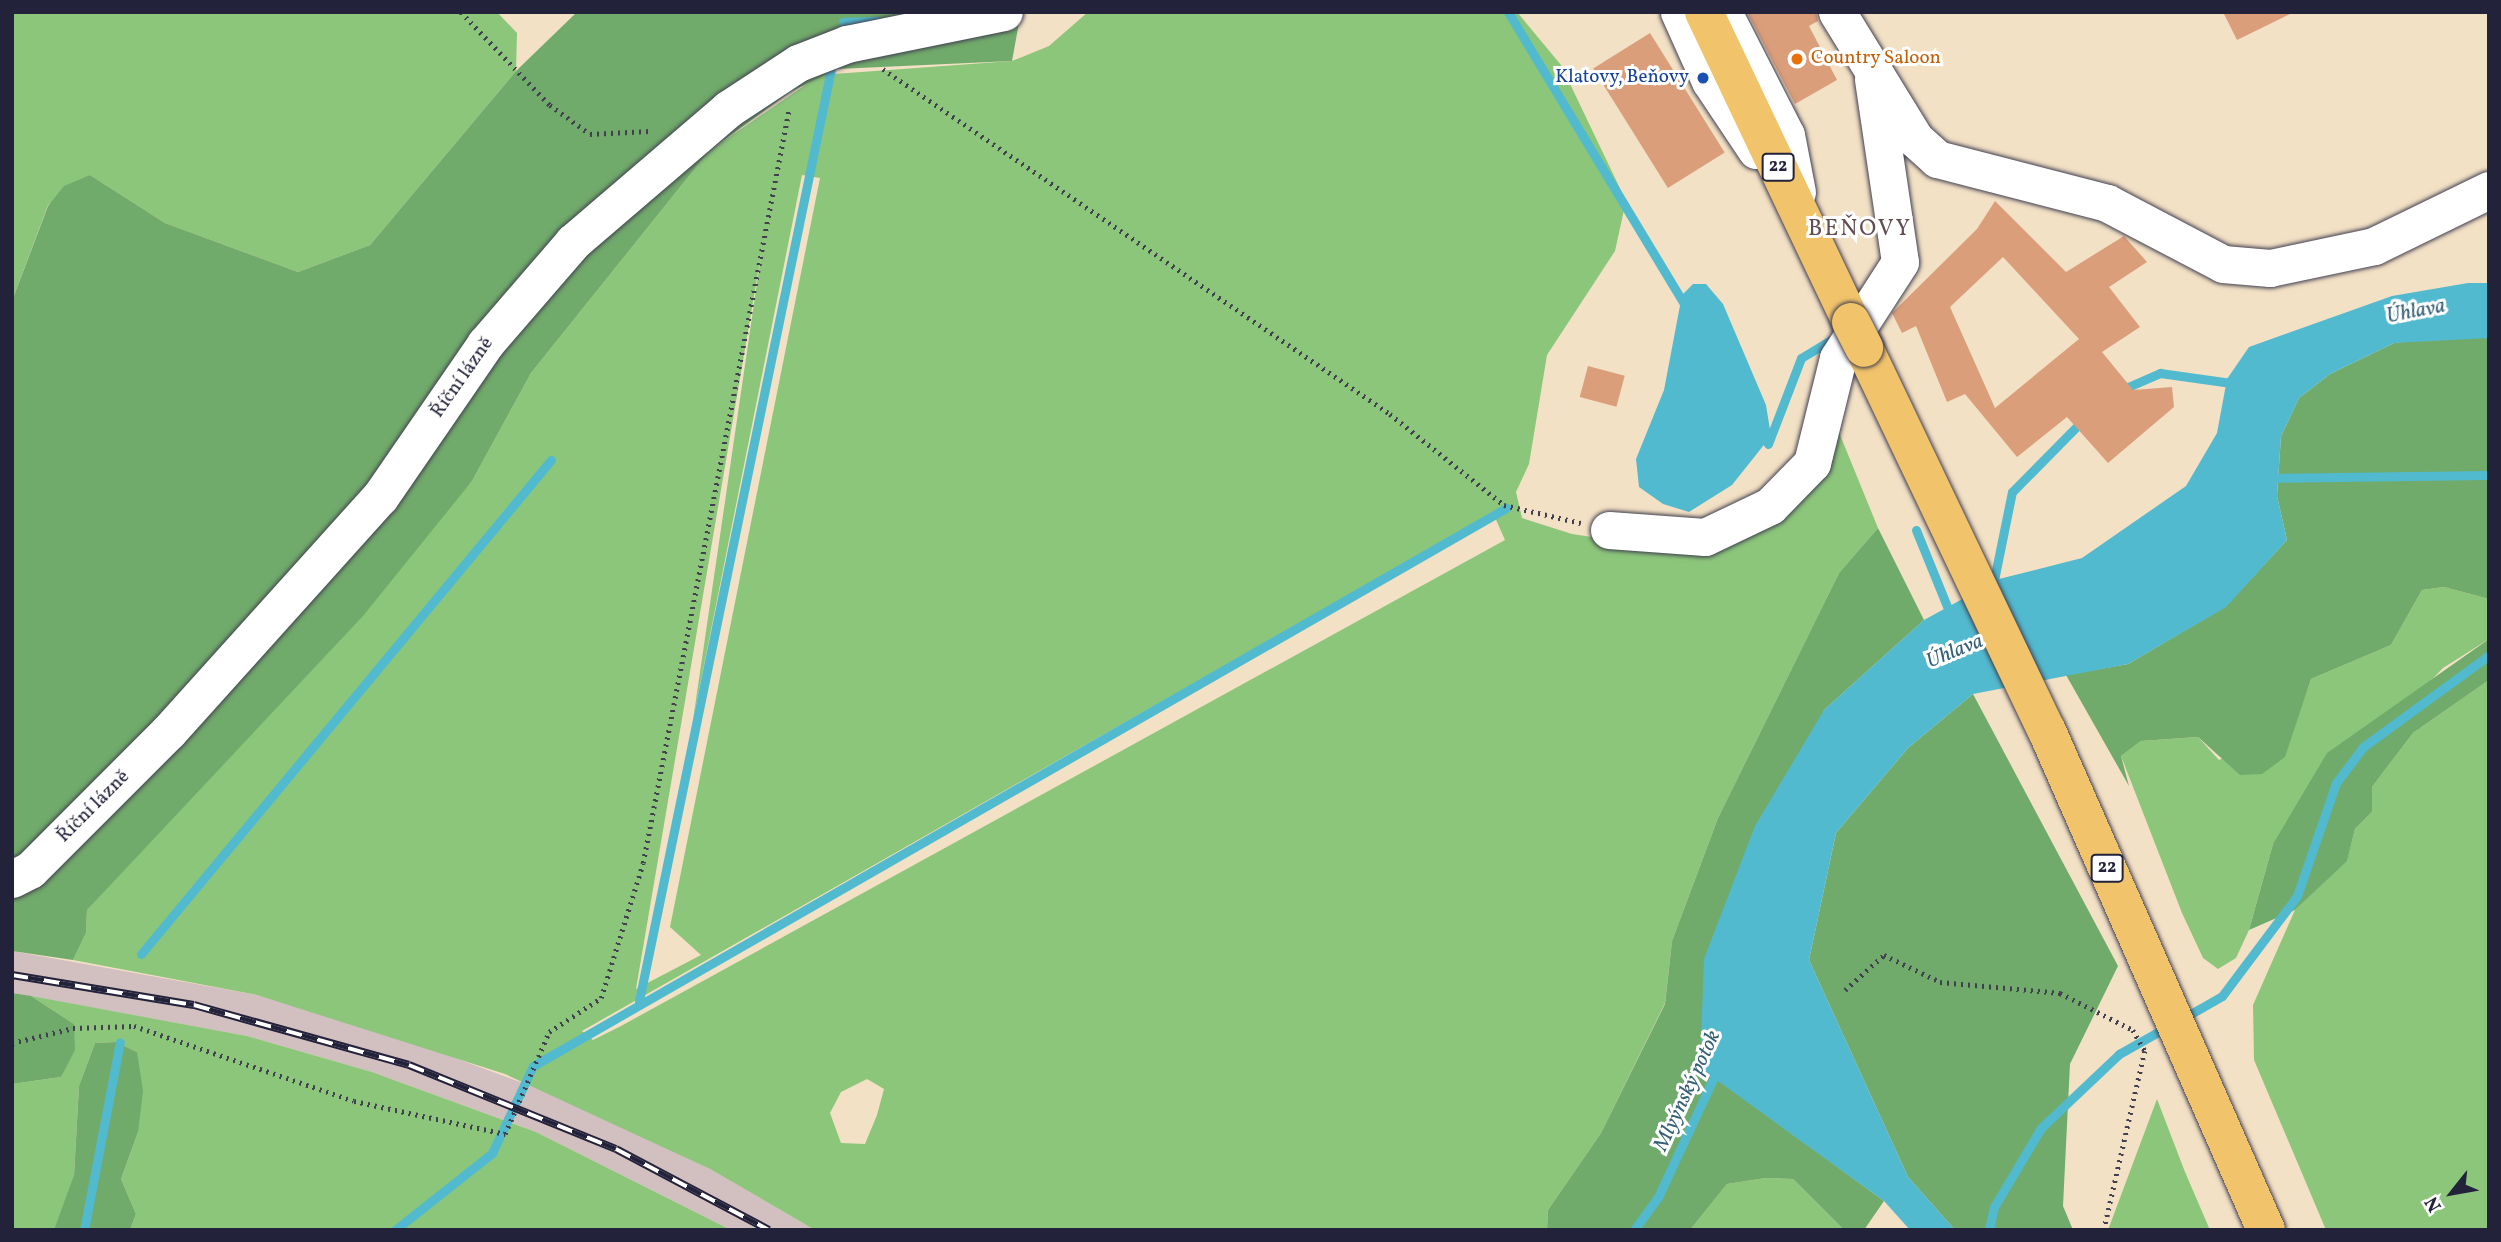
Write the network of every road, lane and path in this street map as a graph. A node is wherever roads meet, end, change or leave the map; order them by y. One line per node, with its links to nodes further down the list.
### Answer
1 (461, 12): 10 (path)
2 (1004, 12): 7 (street, Říční lázně)
3 (1679, 12): 12 (street)
4 (1704, 12): 12 (main road, 22)
5 (1723, 12): 12 (street)
6 (1837, 12): 9 (street)
7 (847, 44): 8 (street, Říční lázně); 13 (path)
8 (798, 63): 14 (street, Říční lázně); 16 (path)
9 (1872, 71): 11 (street); 13 (street)
10 (657, 130)
11 (2489, 190)
12 (1803, 221): 18 (main road, 22)
13 (1609, 530)
14 (12, 879)
15 (1844, 990): 17 (path)
16 (12, 1043)
17 (2104, 1230)
18 (2266, 1230)

